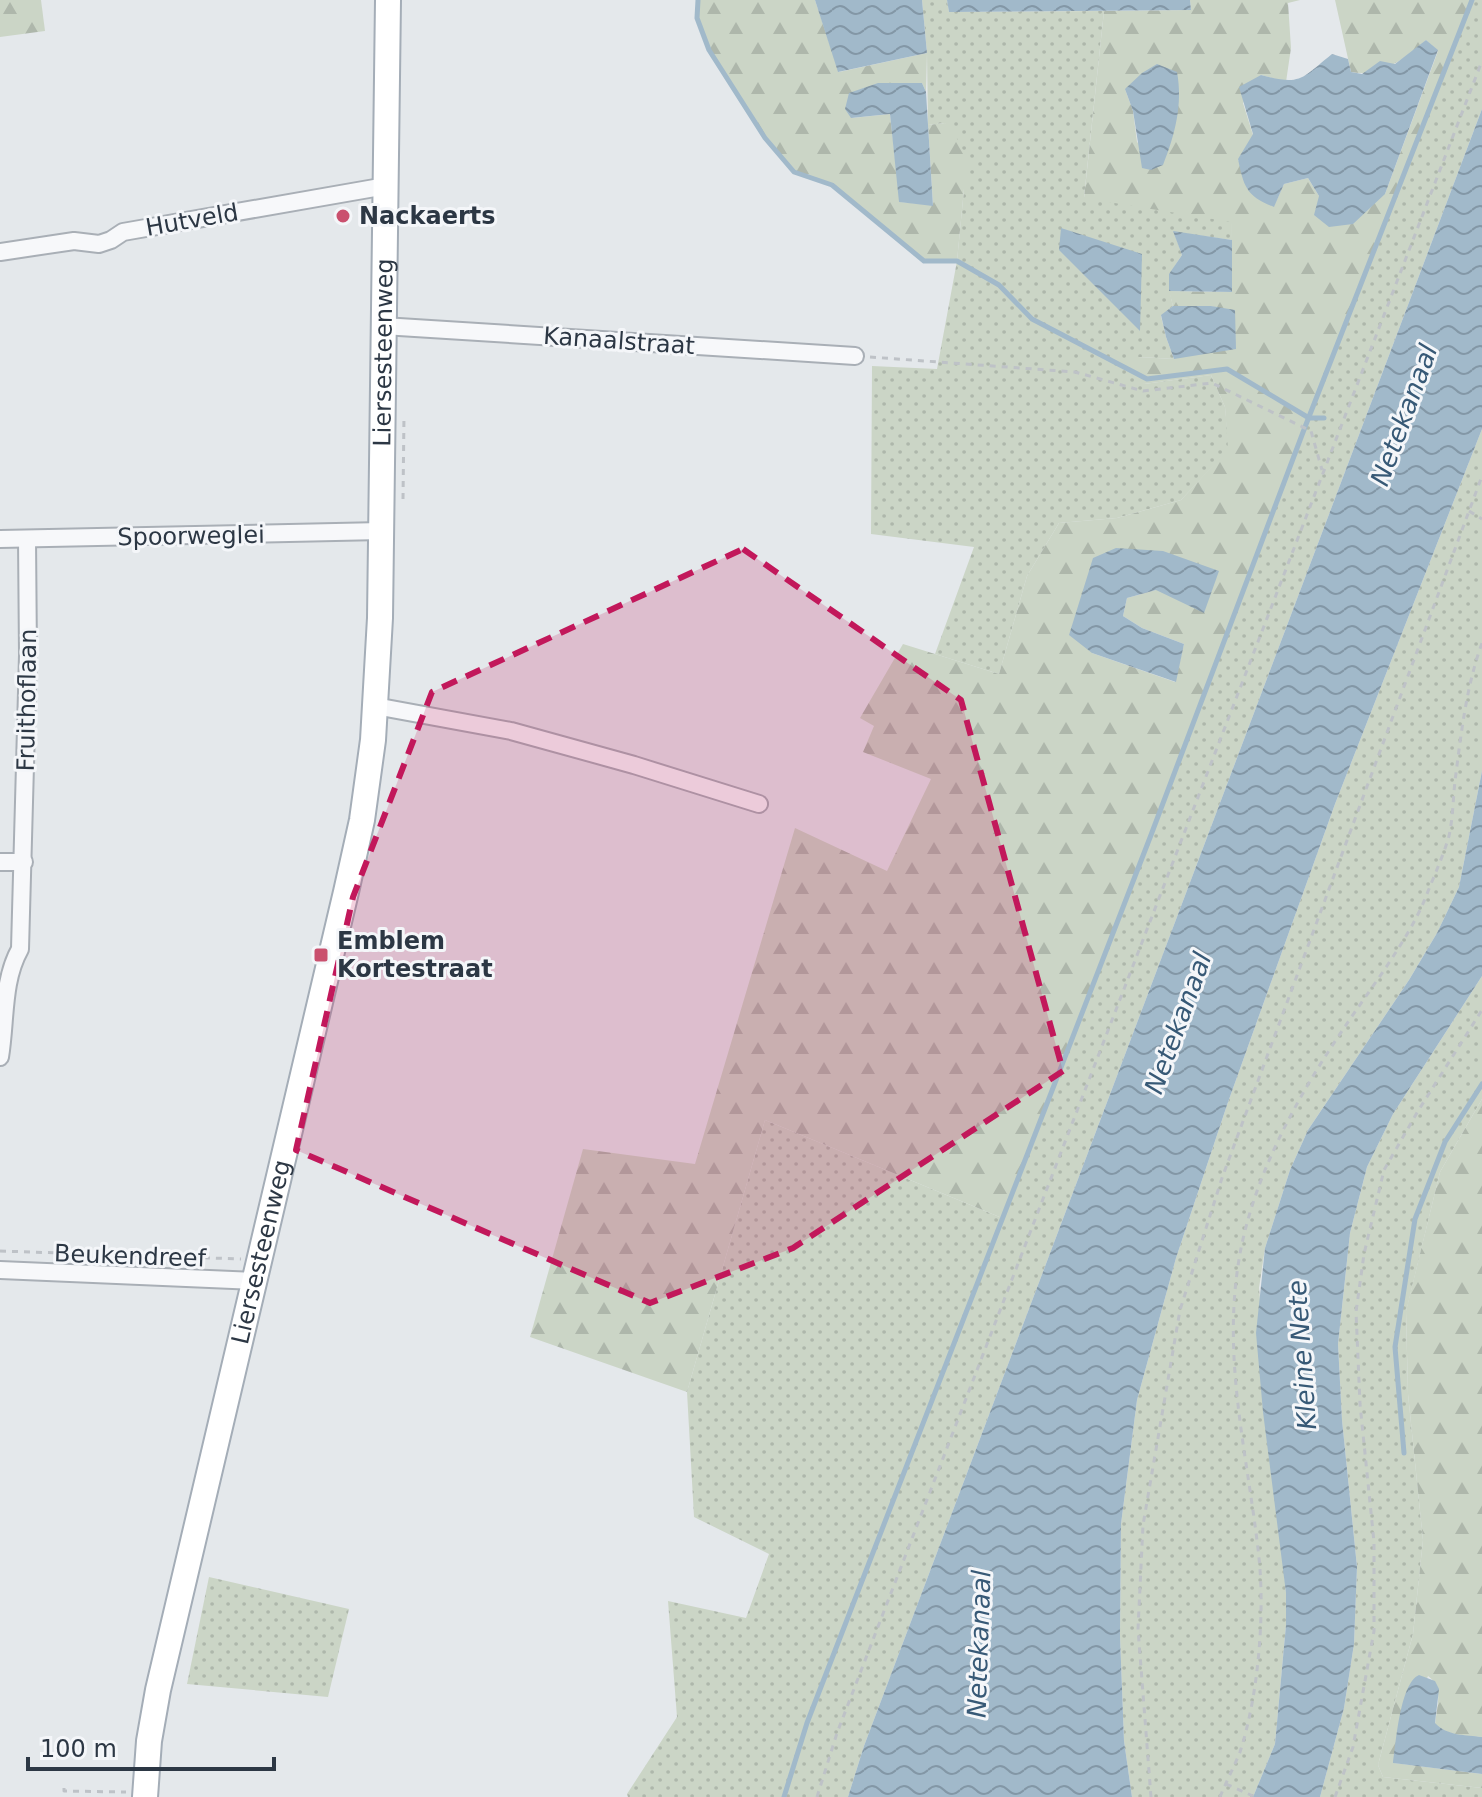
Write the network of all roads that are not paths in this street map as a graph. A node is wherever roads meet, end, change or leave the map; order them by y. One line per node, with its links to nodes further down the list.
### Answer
1 (388, 0): 2 (main road, Liersesteenweg)
2 (386, 186): 3 (street, Hutveld); 4 (main road, Liersesteenweg)
3 (0, 252)
4 (383, 326): 5 (street, Kanaalstraat); 6 (main road, Liersesteenweg)
5 (855, 356)
6 (382, 531): 8 (street, Spoorweglei); 9 (main road, Liersesteenweg)
7 (0, 539): 8 (street, Spoorweglei)
8 (27, 539): 12 (street, Fruithoflaan)
9 (375, 706): 10 (street); 15 (main road, Liersesteenweg)
10 (759, 804)
11 (0, 862): 12 (street)
12 (24, 862): 13 (street, Fruithoflaan)
13 (0, 1057)
14 (0, 1270): 15 (street, Beukendreef)
15 (258, 1270): 16 (main road, Liersesteenweg)
16 (136, 1794)

